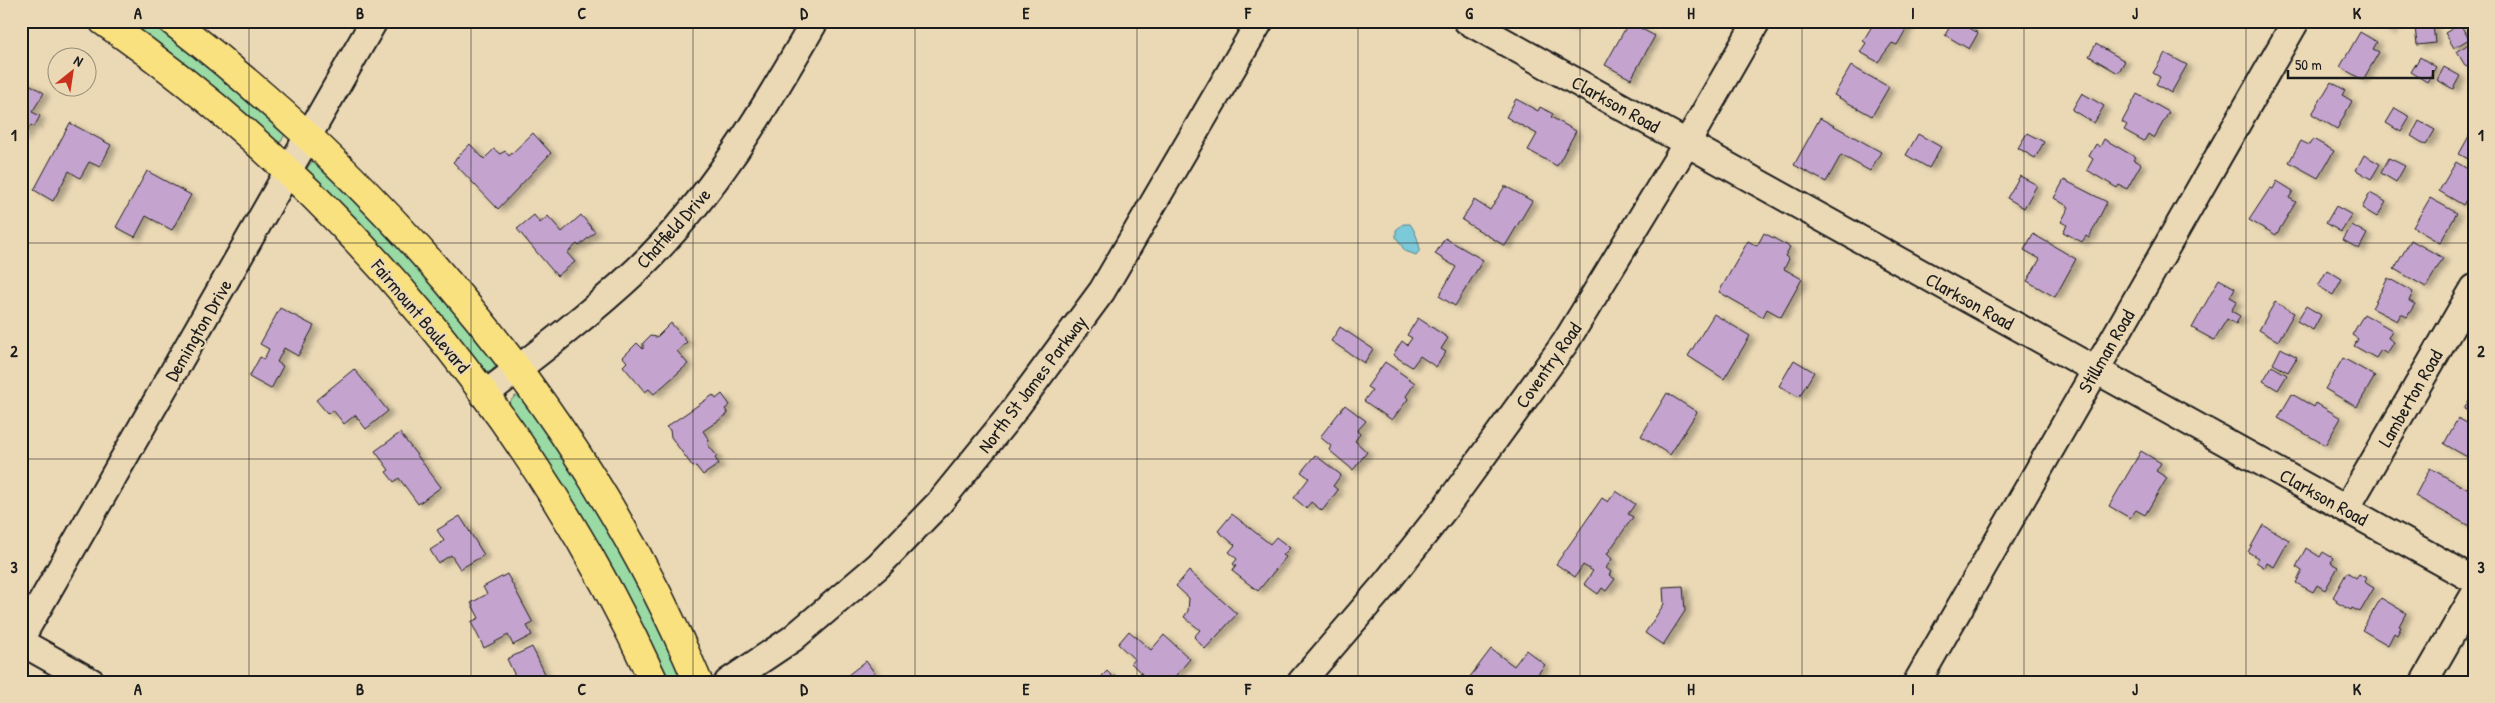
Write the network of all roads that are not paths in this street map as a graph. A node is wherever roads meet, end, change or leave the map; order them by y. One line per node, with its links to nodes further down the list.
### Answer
1 (103, 21): 11 (main road, Fairmount Boulevard)
2 (172, 21): 9 (main road)
3 (374, 21): 9 (street, Demington Drive)
4 (815, 21): 13 (street, Chatfield Drive)
5 (1260, 21): 23 (street, North St James Parkway)
6 (1467, 21): 10 (street, Clarkson Road)
7 (1757, 21): 10 (street, Coventry Road)
8 (2296, 21): 14 (street, Stillman Road)
9 (309, 136): 11 (street, Demington Drive); 13 (main road)
10 (1687, 143): 14 (street, Clarkson Road); 24 (street, Coventry Road)
11 (288, 172): 15 (main road, Fairmount Boulevard); 19 (street, Demington Drive)
12 (2474, 288): 16 (street, Lamberton Road)
13 (517, 370): 15 (street, Chatfield Drive); 22 (main road)
14 (2095, 371): 16 (street, Clarkson Road); 25 (street, Stillman Road)
15 (484, 395): 21 (main road, Fairmount Boulevard)
16 (2346, 509): 17 (street, Clarkson Road)
17 (2474, 580)
18 (2474, 595): 26 (street)
19 (21, 640): 20 (street)
20 (92, 682)
21 (654, 682)
22 (698, 682)
23 (728, 682)
24 (1301, 682)
25 (1917, 682)
26 (2424, 682)

